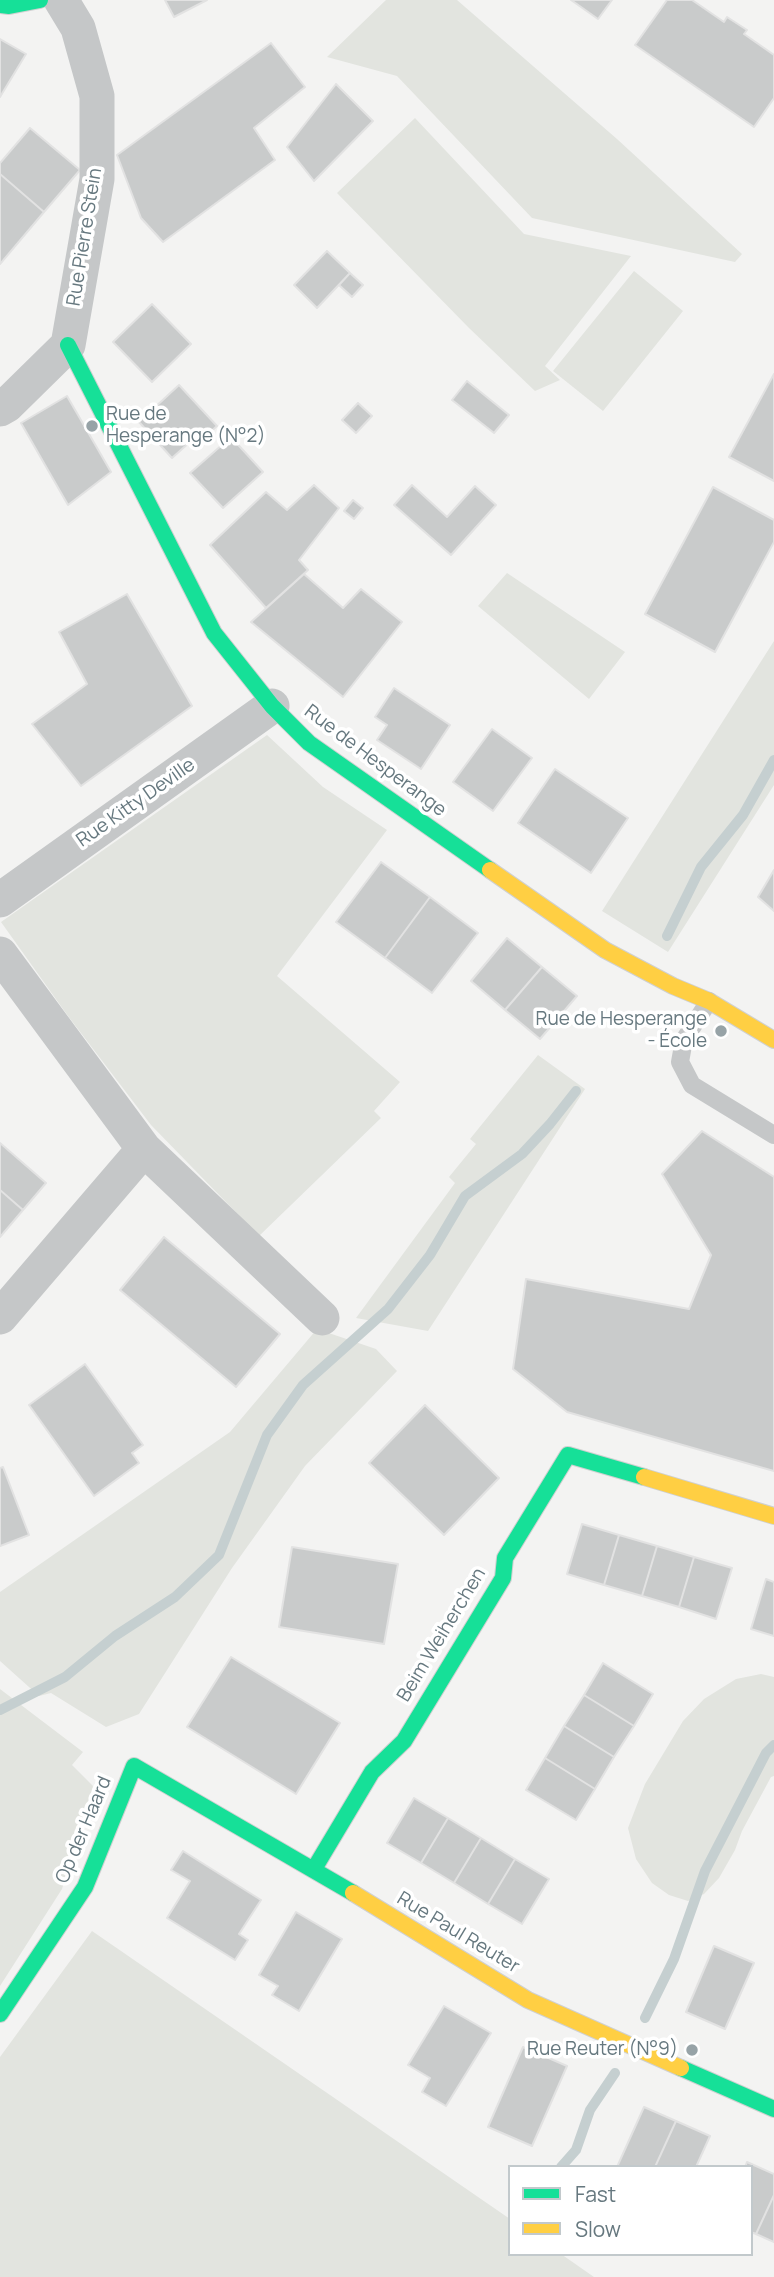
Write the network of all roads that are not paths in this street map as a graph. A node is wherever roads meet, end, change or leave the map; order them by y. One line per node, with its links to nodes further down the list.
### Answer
1 (40, 0): 3 (street)
2 (61, 0): 4 (street, Rue Pierre Stein)
3 (0, 5)
4 (68, 345): 5 (street); 6 (street, Rue de Hesperange)
5 (0, 409)
6 (272, 706): 7 (street, Rue Kitty Deville); 9 (street, Rue de Hesperange)
7 (0, 900)
8 (0, 954): 12 (street)
9 (709, 1001): 10 (street, Rue de Hesperange); 11 (lane)
10 (774, 1040)
11 (774, 1135)
12 (144, 1149): 13 (street); 14 (street)
13 (0, 1317)
14 (322, 1318)
15 (774, 1516): 17 (street, Beim Weiherchen)
16 (134, 1766): 17 (street, Rue Paul Reuter); 18 (street, Op der Haard)
17 (314, 1869): 19 (street, Rue Paul Reuter)
18 (0, 2014)
19 (774, 2109)

